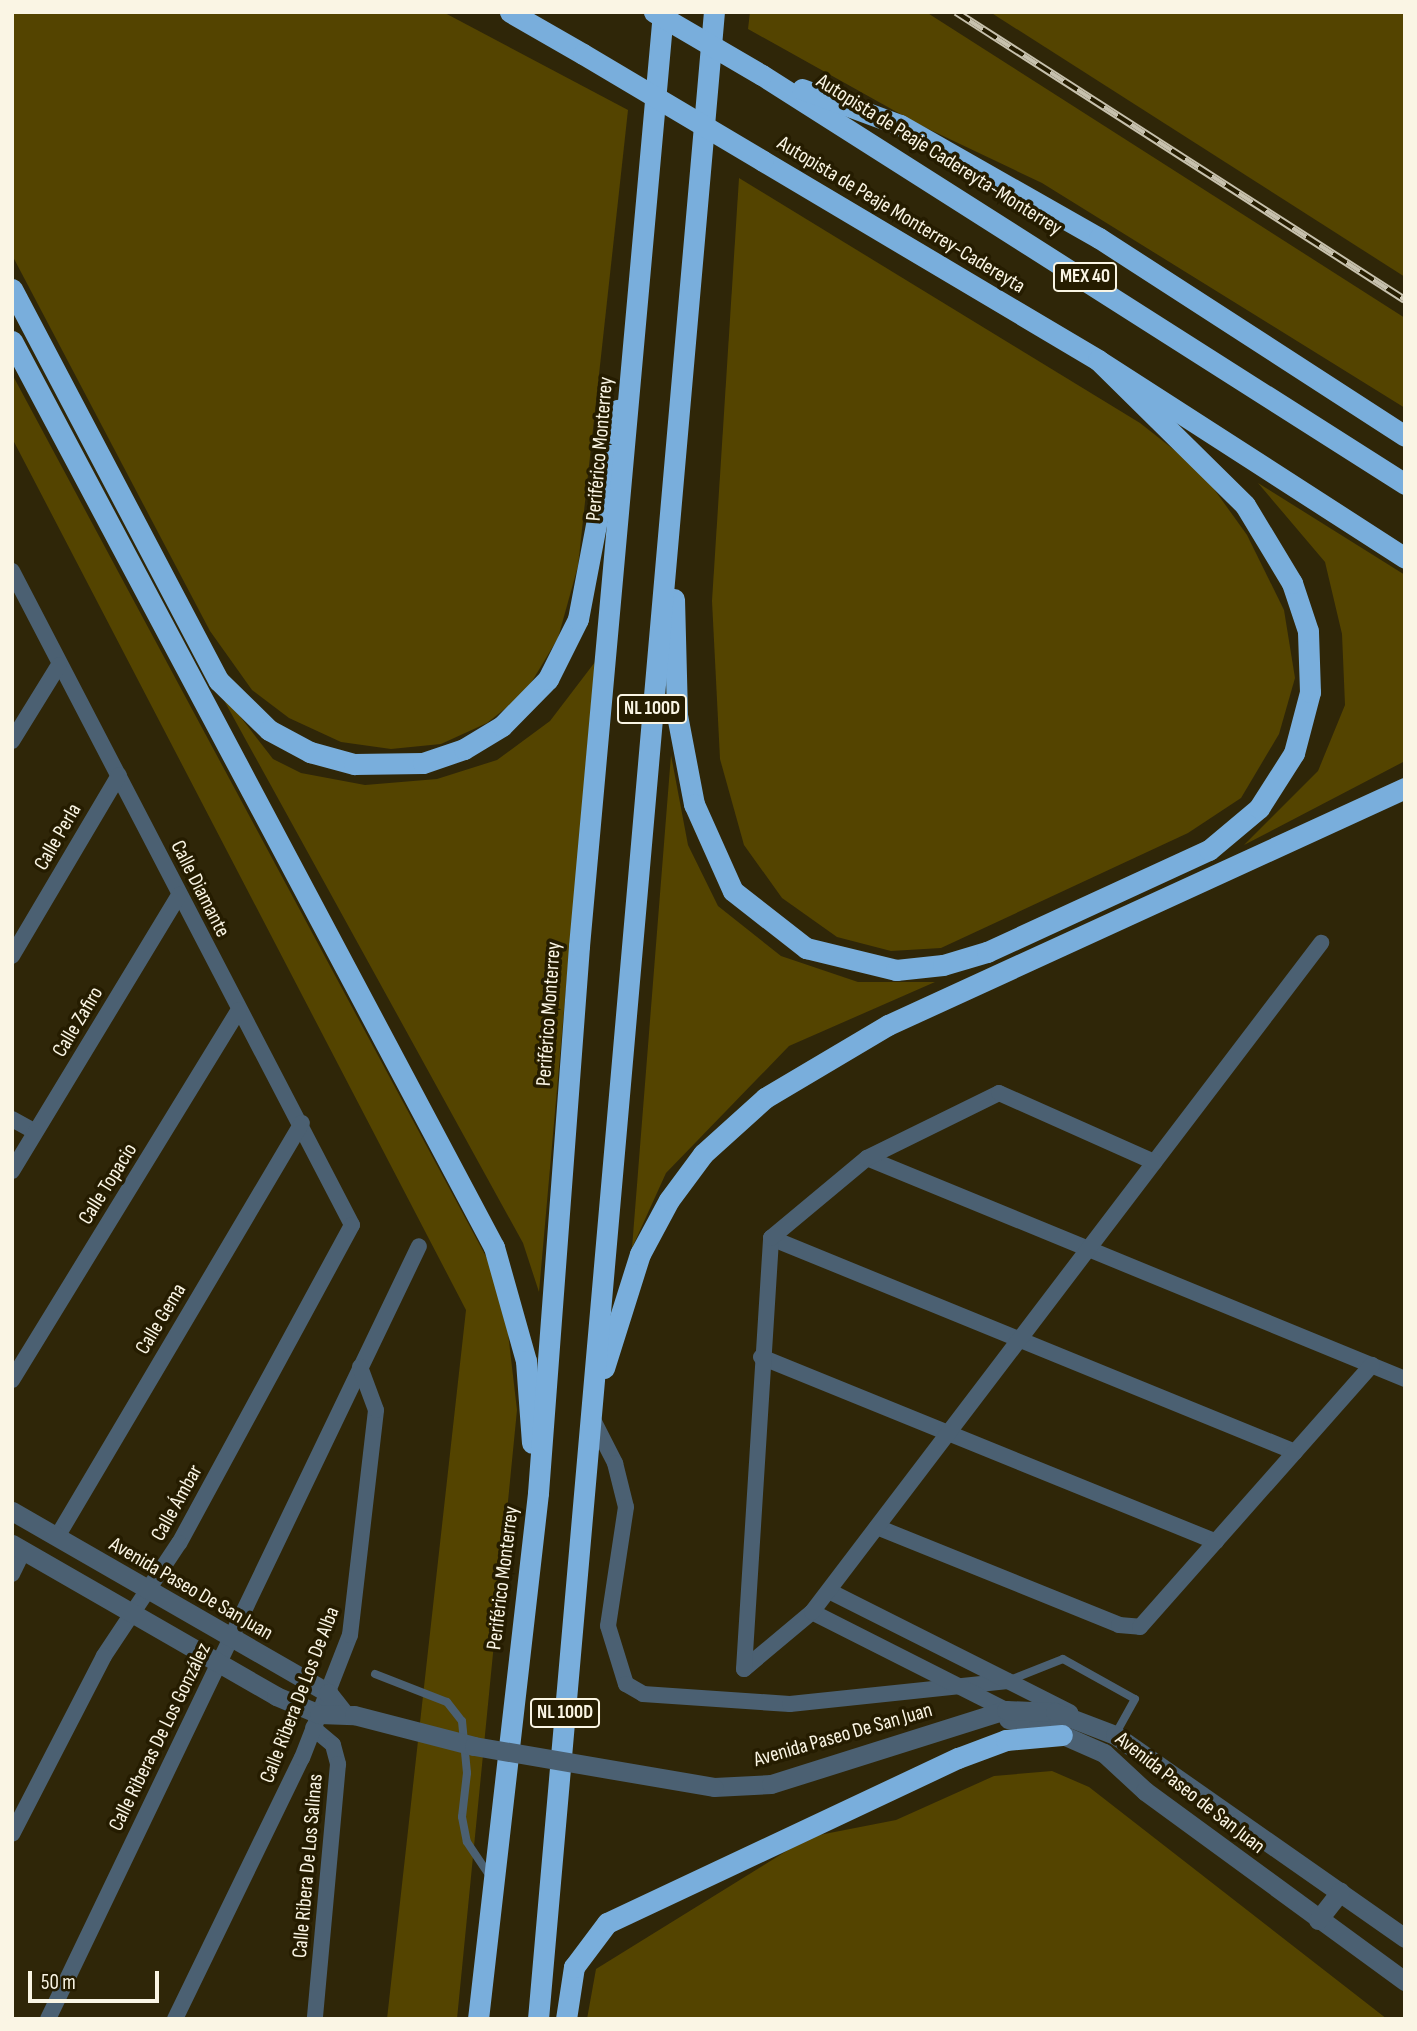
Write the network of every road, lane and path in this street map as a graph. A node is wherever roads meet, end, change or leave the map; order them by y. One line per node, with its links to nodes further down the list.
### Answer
1 (510, 12): 8 (highway, Autopista de Peaje Monterrey-Cadereyta, bridge)
2 (654, 12): 5 (highway, Autopista de Peaje Cadereyta-Monterrey / MEX 40, bridge)
3 (663, 12): 9 (highway, Periférico Monterrey / NL 100D)
4 (713, 12): 12 (highway, NL 100D)
5 (771, 79): 10 (highway); 11 (highway, Autopista de Peaje Cadereyta-Monterrey / MEX 40)
6 (12, 289): 9 (highway)
7 (12, 341): 42 (highway)
8 (1098, 360): 12 (highway); 13 (highway, Autopista de Peaje Monterrey-Cadereyta)
9 (631, 375): 42 (highway, Periférico Monterrey / NL 100D)
10 (1405, 436)
11 (1405, 484)
12 (669, 524): 39 (highway, NL 100D)
13 (1405, 558)
14 (12, 571): 15 (street, Calle Diamante)
15 (59, 665): 16 (street); 17 (street, Calle Diamante)
16 (12, 741)
17 (119, 775): 19 (street, Calle Diamante); 21 (street, Calle Perla)
18 (1405, 788): 39 (highway)
19 (179, 895): 22 (street, Calle Diamante); 25 (street, Calle Zafiro)
20 (1321, 943): 27 (street)
21 (12, 956)
22 (239, 1010): 24 (street, Calle Diamante); 38 (street, Calle Topacio)
23 (12, 1119): 25 (street)
24 (302, 1123): 29 (street, Calle Diamante); 45 (street, Calle Gema)
25 (35, 1132): 28 (street, Calle Zafiro)
26 (867, 1158): 27 (street); 30 (street); 32 (street)
27 (1154, 1162): 32 (street)
28 (12, 1171)
29 (352, 1225): 49 (street, Calle Ámbar)
30 (771, 1238): 33 (street); 34 (street)
31 (419, 1246): 36 (street, Calle Riberas De Los González)
32 (1087, 1250): 33 (street); 35 (street)
33 (1018, 1341): 40 (street); 41 (street)
34 (761, 1357): 40 (street); 51 (street)
35 (1372, 1365): 37 (street); 41 (street)
36 (360, 1367): 53 (street, Calle Riberas De Los González); 58 (street, Calle Ribera De Los De Alba)
37 (1405, 1379)
38 (12, 1380)
39 (592, 1413): 57 (street); 79 (highway, NL 100D)
40 (947, 1436): 44 (street); 46 (street)
41 (1295, 1452): 46 (street)
42 (538, 1493): 68 (highway, Periférico Monterrey / NL 100D)
43 (12, 1511): 45 (street, Avenida Paseo De San Juan)
44 (877, 1527): 46 (street); 50 (street)
45 (57, 1538): 49 (street, Avenida Paseo De San Juan)
46 (1216, 1542)
47 (18, 1548): 48 (street); 52 (street)
48 (12, 1574)
49 (148, 1589): 52 (street, Calle Ámbar); 53 (street, Avenida Paseo De San Juan)
50 (828, 1591): 51 (street); 56 (street)
51 (812, 1612): 57 (street)
52 (131, 1614): 54 (street); 67 (street, Calle Ámbar)
53 (230, 1640): 54 (street, Calle Riberas De Los González); 58 (street, Avenida Paseo De San Juan)
54 (217, 1665): 62 (street); 74 (street, Calle Riberas De Los González)
55 (375, 1674): 68 (lane)
56 (1008, 1681): 57 (street); 63 (street); 65 (lane)
57 (964, 1688): 59 (street)
58 (328, 1693): 60 (street, Avenida Paseo De San Juan); 62 (street, Calle Ribera De Los De Alba)
59 (1006, 1710): 61 (street, Avenida Paseo de San Juan); 63 (street, Avenida Paseo de San Juan)
60 (348, 1713): 61 (street, Avenida Paseo De San Juan, bridge); 62 (street, Avenida Paseo De San Juan)
61 (986, 1715): 64 (street, Avenida Paseo de San Juan)
62 (316, 1721): 73 (street, Calle Ribera De Los Salinas); 75 (street, Calle Ribera De Los De Alba)
63 (1087, 1721): 65 (street, Avenida Paseo de San Juan)
64 (1062, 1735): 66 (street, Avenida Paseo de San Juan); 80 (highway)
65 (1115, 1735): 66 (street); 69 (street, Avenida Paseo de San Juan)
66 (1104, 1752): 70 (street, Avenida Paseo de San Juan)
67 (12, 1834)
68 (492, 1878): 78 (highway, Periférico Monterrey / NL 100D)
69 (1340, 1892): 70 (street); 71 (street, Avenida Paseo de San Juan)
70 (1318, 1920): 72 (street, Avenida Paseo de San Juan)
71 (1405, 1938)
72 (1405, 1981)
73 (317, 1987): 76 (street); 77 (street, Calle Ribera De Los Salinas)
74 (48, 2019)
75 (175, 2019)
76 (302, 2019)
77 (315, 2019)
78 (478, 2019)
79 (538, 2019)
80 (566, 2019)

